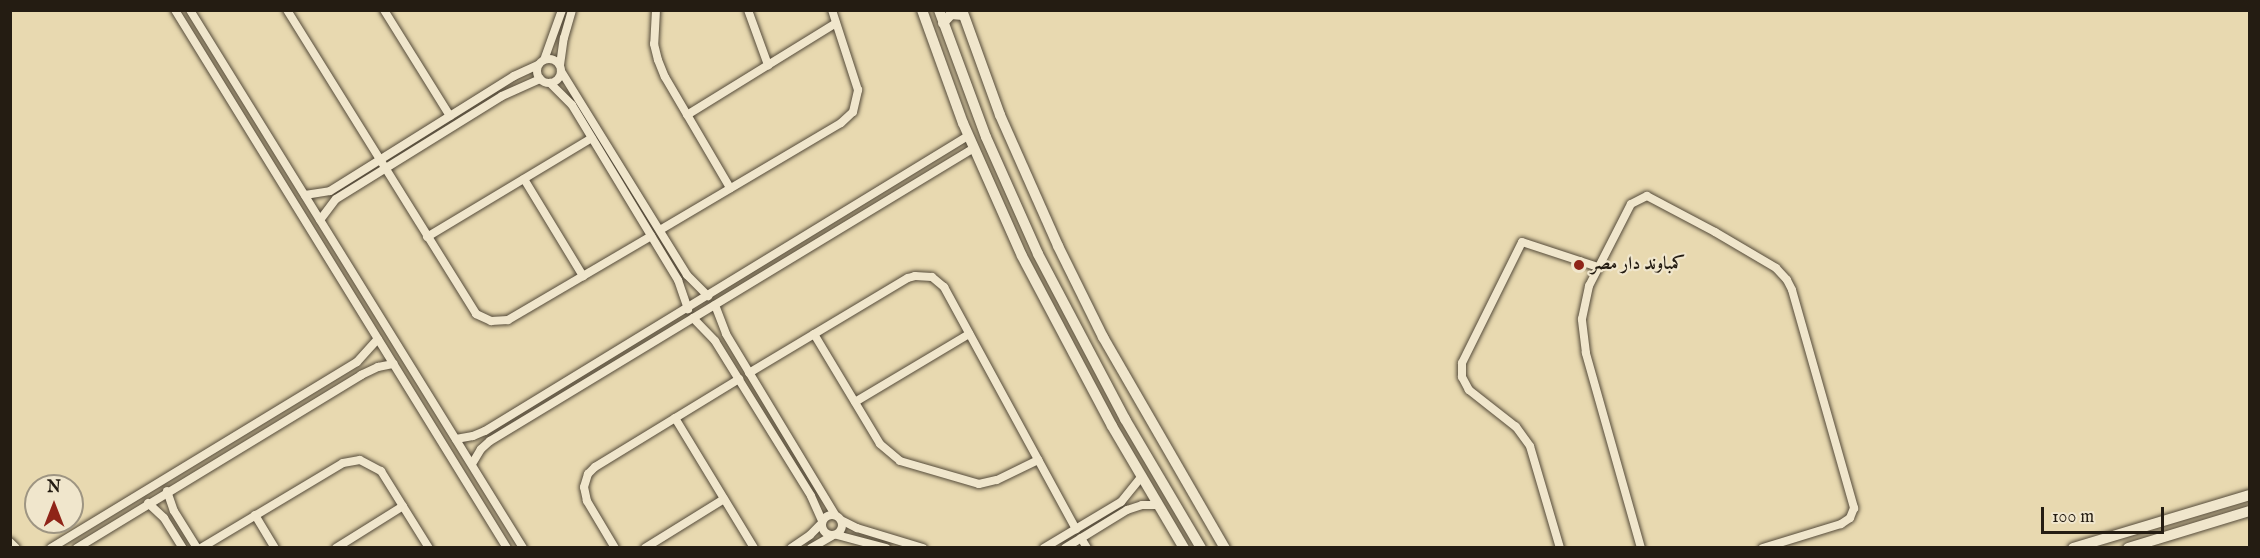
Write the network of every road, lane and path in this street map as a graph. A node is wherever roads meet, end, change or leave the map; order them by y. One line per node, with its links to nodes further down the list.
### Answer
1 (175, 10): 16 (street)
2 (190, 10): 15 (street)
3 (287, 10): 27 (street)
4 (384, 10): 23 (street)
5 (562, 10): 17 (street)
6 (573, 10): 19 (street)
7 (656, 10): 22 (street)
8 (748, 10): 18 (street)
9 (832, 10): 13 (street)
10 (922, 10): 24 (main road)
11 (939, 10): 14 (main road)
12 (962, 13): 14 (main road); 100 (main road)
13 (836, 23): 18 (street); 30 (street)
14 (943, 23): 99 (main road)
15 (216, 51): 16 (street); 31 (street)
16 (204, 58): 44 (street)
17 (541, 62): 19 (street); 20 (street); 23 (street)
18 (768, 65): 22 (street)
19 (561, 68): 21 (street); 33 (street)
20 (540, 79): 21 (street); 28 (street)
21 (550, 83): 25 (street)
22 (687, 115): 30 (street)
23 (450, 116): 27 (street)
24 (969, 136): 26 (main road); 38 (street)
25 (592, 138): 29 (street); 34 (street)
26 (974, 148): 39 (street); 61 (main road)
27 (379, 160): 28 (street); 31 (street)
28 (385, 169): 32 (street); 35 (street)
29 (524, 179): 35 (street); 37 (street)
30 (730, 189): 33 (street)
31 (305, 195): 32 (street)
32 (320, 220): 48 (street)
33 (660, 230): 38 (street)
34 (651, 236): 37 (street); 40 (street)
35 (427, 237): 37 (street)
36 (1598, 267): 101 (street); 102 (street); 103 (street)
37 (583, 276)
38 (708, 296): 40 (street)
39 (715, 305): 41 (street); 49 (street)
40 (687, 309): 45 (street)
41 (693, 318): 46 (street); 51 (street)
42 (814, 334): 43 (street); 49 (street); 52 (street)
43 (969, 334): 52 (street); 59 (street)
44 (378, 339): 47 (street); 53 (street)
45 (627, 345): 46 (street); 54 (street)
46 (633, 355): 57 (street)
47 (394, 364): 50 (street); 56 (street)
48 (412, 369): 50 (street); 58 (street)
49 (749, 373): 70 (street)
50 (401, 375): 75 (street)
51 (739, 379): 55 (street); 71 (street)
52 (855, 402): 59 (street)
53 (273, 412): 56 (street); 79 (street)
54 (511, 416): 57 (street); 58 (street)
55 (675, 418): 64 (street); 88 (street)
56 (280, 421): 62 (street)
57 (517, 425): 60 (street)
58 (456, 439): 60 (street)
59 (1038, 460): 72 (street)
60 (472, 464): 73 (street)
61 (1142, 477): 66 (main road); 72 (street)
62 (167, 491): 65 (street); 82 (street)
63 (2250, 495): 104 (main road)
64 (724, 499): 89 (street); 90 (street)
65 (148, 503): 80 (street); 81 (street)
66 (1158, 505): 76 (street); 98 (main road)
67 (403, 506): 69 (street); 84 (street); 85 (street)
68 (2250, 511): 105 (main road)
69 (255, 515): 82 (street); 83 (street)
70 (838, 518): 71 (street); 74 (street); 94 (street)
71 (822, 522): 74 (street); 91 (street)
72 (1076, 529): 95 (street)
73 (512, 530): 75 (street); 87 (street)
74 (835, 535): 92 (street); 93 (street)
75 (501, 537): 86 (street)
76 (1081, 538): 96 (street); 97 (street)
77 (10, 542): 78 (street)
78 (16, 548)
79 (51, 548)
80 (77, 548)
81 (183, 548)
82 (199, 548)
83 (275, 548)
84 (336, 548)
85 (429, 548)
86 (507, 548)
87 (523, 548)
88 (615, 548)
89 (645, 548)
90 (754, 548)
91 (791, 548)
92 (811, 548)
93 (886, 548)
94 (923, 548)
95 (1044, 548)
96 (1065, 548)
97 (1087, 548)
98 (1184, 548)
99 (1201, 548)
100 (1225, 548)
101 (1560, 548)
102 (1641, 548)
103 (1763, 548)
104 (2073, 548)
105 (2127, 548)

